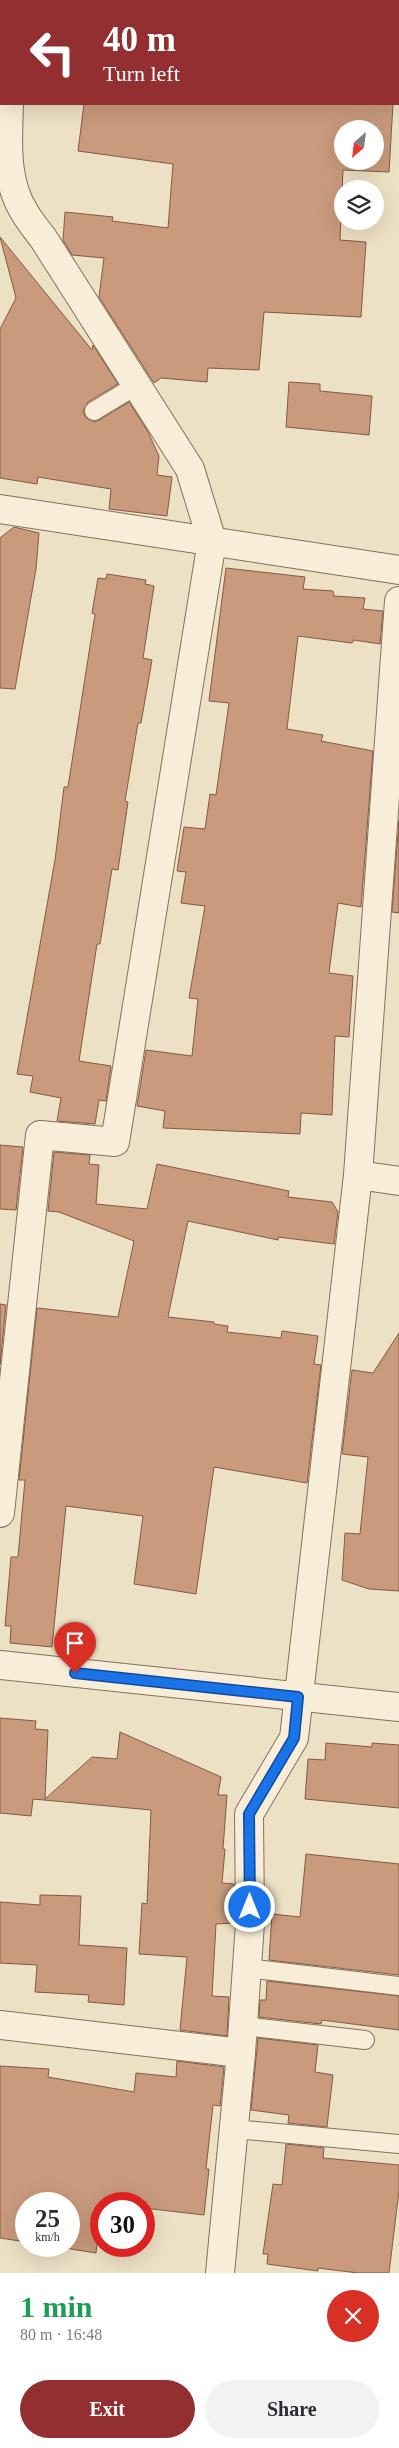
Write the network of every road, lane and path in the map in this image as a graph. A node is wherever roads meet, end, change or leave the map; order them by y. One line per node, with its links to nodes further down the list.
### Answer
1 (9, 105): 2 (street)
2 (136, 385): 3 (lane); 5 (street)
3 (94, 411)
4 (0, 509): 5 (street)
5 (212, 542): 6 (street); 10 (street)
6 (399, 570)
7 (399, 601): 8 (street)
8 (358, 1175): 9 (street); 12 (street)
9 (399, 1181)
10 (0, 1513)
11 (0, 1665): 12 (street)
12 (298, 1697): 13 (street); 14 (street)
13 (399, 1707)
14 (247, 1968): 15 (lane); 17 (street)
15 (399, 1986)
16 (0, 2025): 19 (street)
17 (243, 2026): 18 (lane); 19 (street)
18 (365, 2040)
19 (241, 2053): 20 (street)
20 (234, 2129): 21 (lane); 22 (street)
21 (399, 2144)
22 (220, 2273)

